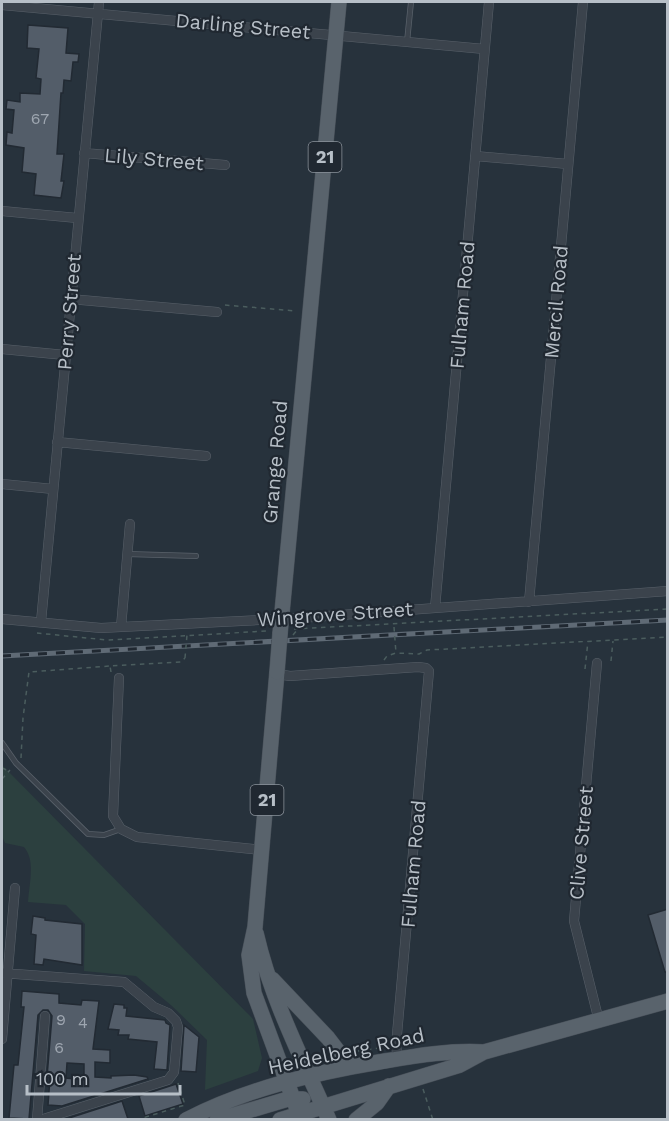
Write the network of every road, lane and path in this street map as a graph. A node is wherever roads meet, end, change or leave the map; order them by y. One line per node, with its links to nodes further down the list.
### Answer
1 (99, 2): 7 (street, Perry Street)
2 (339, 2): 8 (main road, Grange Road / 21)
3 (411, 2): 9 (lane)
4 (489, 2): 10 (street, Fulham Road)
5 (583, 2): 13 (street, Mercil Road)
6 (2, 5): 7 (street, Darling Street)
7 (98, 12): 8 (street, Darling Street); 11 (street, Perry Street)
8 (336, 35): 9 (street, Darling Street); 35 (main road, Grange Road / 21)
9 (407, 42): 10 (street, Darling Street)
10 (484, 49): 12 (street, Fulham Road)
11 (84, 153): 14 (street, Lily Street); 16 (street, Perry Street)
12 (475, 156): 13 (street); 31 (street, Fulham Road)
13 (568, 164): 30 (street, Mercil Road)
14 (225, 165)
15 (2, 211): 16 (street)
16 (77, 218): 17 (street, Perry Street)
17 (70, 299): 18 (street); 21 (street, Perry Street)
18 (219, 308): 19 (path)
19 (296, 311)
20 (2, 349): 21 (street)
21 (65, 355): 22 (street, Perry Street)
22 (57, 442): 23 (street); 25 (street, Perry Street)
23 (206, 456)
24 (2, 484): 25 (street)
25 (53, 489): 34 (street, Perry Street)
26 (130, 524): 27 (street)
27 (127, 554): 28 (lane); 36 (street)
28 (196, 556)
29 (668, 591): 30 (street, Wingrove Street)
30 (529, 602): 31 (street, Wingrove Street)
31 (435, 608): 35 (street, Wingrove Street)
32 (668, 609): 41 (path, bridge)
33 (2, 619): 34 (street, Wingrove Street)
34 (41, 622): 36 (street, Wingrove Street)
35 (281, 626): 36 (street, Wingrove Street); 47 (main road, Grange Road / 21, bridge)
36 (121, 627)
37 (187, 635): 45 (path, bridge)
38 (668, 637): 39 (path)
39 (613, 640): 40 (path); 43 (path)
40 (588, 641): 41 (path); 46 (path)
41 (396, 653): 42 (path)
42 (387, 656)
43 (611, 661)
44 (597, 663): 62 (street, Clive Street)
45 (110, 666): 48 (path); 50 (path)
46 (585, 669)
47 (277, 673): 55 (main road, Grange Road / 21); 65 (street, Fulham Road)
48 (119, 678): 54 (street)
49 (2, 743): 50 (lane)
50 (16, 763): 52 (path); 54 (lane)
51 (2, 768): 52 (path)
52 (9, 771): 53 (path)
53 (2, 779)
54 (121, 829): 55 (street)
55 (262, 850): 57 (main road, Grange Road / 21)
56 (15, 888): 58 (street)
57 (255, 927): 59 (main road, Grange Road / 21); 71 (main road, Grange Road / 21)
58 (4, 973): 63 (street); 77 (street)
59 (266, 973): 64 (main road); 69 (main road, Grange Road / 21)
60 (668, 1001): 62 (main road, Heidelberg Road)
61 (45, 1016): 77 (street)
62 (599, 1021): 66 (main road, Heidelberg Road)
63 (2, 1039)
64 (336, 1049): 67 (main road); 68 (path)
65 (397, 1052): 66 (main road, Heidelberg Road); 67 (main road, Heidelberg Road); 67 (path)
66 (484, 1052): 72 (main road, Heidelberg Road)
67 (355, 1058): 68 (main road, Heidelberg Road)
68 (330, 1071): 69 (main road, Heidelberg Road)
69 (309, 1076): 71 (main road, Heidelberg Road); 75 (main road, 21)
70 (178, 1082): 78 (path)
71 (287, 1082): 74 (main road, 21); 79 (main road, Heidelberg Road)
72 (388, 1086): 75 (main road, Heidelberg Road); 82 (main road)
73 (423, 1088): 83 (path)
74 (293, 1098): 75 (main road); 76 (main road, 21); 80 (main road)
75 (326, 1113): 76 (main road, Heidelberg Road)
76 (300, 1116): 81 (main road, Heidelberg Road)
77 (39, 1119)
78 (136, 1119)
79 (186, 1119)
80 (217, 1119)
81 (280, 1119)
82 (356, 1119)
83 (433, 1119)

